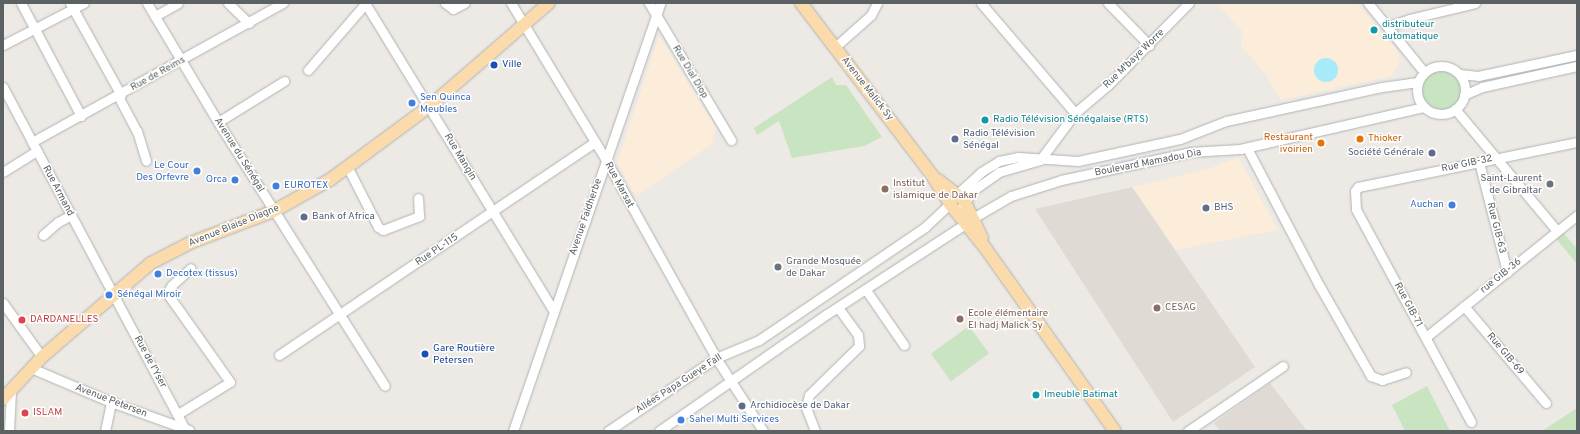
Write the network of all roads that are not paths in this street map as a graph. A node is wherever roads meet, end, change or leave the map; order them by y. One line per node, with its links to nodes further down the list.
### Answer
1 (21, 3): 28 (street)
2 (84, 3): 22 (street)
3 (147, 3): 24 (street, Avenue du Sénégal)
4 (178, 3): 24 (street)
5 (283, 3): 25 (street, Rue de Reims)
6 (365, 3): 35 (street); 43 (street, Rue Mangin)
7 (445, 3): 8 (street)
8 (465, 3)
9 (511, 3): 26 (street, Rue Marsat)
10 (549, 3): 26 (main road, Avenue Blaise Diagne)
11 (649, 3): 23 (street, Rue Dial Diop)
12 (660, 3): 23 (street, Avenue Faidherbe)
13 (801, 3): 31 (main road, Avenue Malick Sy)
14 (877, 3): 31 (street)
15 (981, 3): 46 (street)
16 (1108, 3): 29 (street)
17 (1189, 3): 29 (street, Rue M'baye Worre)
18 (1368, 3): 27 (street)
19 (1474, 3): 21 (street)
20 (234, 5): 25 (street)
21 (1456, 5): 27 (street)
22 (72, 6): 28 (street); 41 (street)
23 (656, 14): 49 (street, Rue Dial Diop); 56 (street, Avenue Faidherbe)
24 (155, 16): 33 (street, Avenue du Sénégal)
25 (249, 23): 33 (street, Rue de Reims)
26 (525, 24): 43 (main road, Avenue Blaise Diagne); 51 (street, Rue Marsat)
27 (1388, 26): 36 (street)
28 (35, 29): 30 (street); 47 (street)
29 (1149, 45): 46 (street, Rue M'baye Worre)
30 (3, 46)
31 (835, 47): 62 (main road, Avenue Malick Sy)
32 (1577, 55): 37 (street)
33 (181, 61): 41 (street, Rue de Reims); 48 (street, Avenue du Sénégal)
34 (1577, 66): 42 (street)
35 (308, 70)
36 (1424, 72): 37 (street); 39 (street)
37 (1461, 76): 42 (street)
38 (284, 81): 48 (street)
39 (1418, 82): 44 (street); 57 (street, Boulevard Mamadou Dia)
40 (4, 89): 50 (street, Rue Armand)
41 (120, 95): 47 (street, Rue de Reims); 58 (street)
42 (1464, 95): 45 (street)
43 (430, 106): 60 (main road, Avenue Blaise Diagne); 68 (street, Rue Mangin)
44 (1424, 107): 45 (street); 53 (street, Boulevard Mamadou Dia)
45 (1454, 110): 55 (street)
46 (1075, 113): 57 (street, Rue M'baye Worre)
47 (81, 116): 50 (street, Rue de Reims)
48 (218, 122): 67 (street, Avenue du Sénégal)
49 (731, 140)
50 (32, 142): 54 (street, Rue Armand)
51 (595, 142): 56 (street, Rue Marsat); 68 (street, Rue PL-115)
52 (1577, 142): 55 (street, Rue GIB-32)
53 (1247, 148): 71 (street, Boulevard Mamadou Dia); 90 (street)
54 (37, 151): 61 (street); 69 (street, Rue Armand)
55 (1494, 158): 59 (street, Rue GIB-32); 72 (street)
56 (606, 160): 81 (street, Avenue Faidherbe); 87 (street, Rue Marsat)
57 (1040, 160): 64 (street, Boulevard Mamadou Dia)
58 (146, 161)
59 (1479, 162): 63 (street, Rue GIB-32); 75 (street, Rue GIB-63)
60 (348, 168): 65 (street); 67 (main road, Avenue Blaise Diagne)
61 (3, 172)
62 (932, 175): 64 (main road, Avenue Malick Sy); 66 (main road, Avenue Malick Sy)
63 (1358, 187): 83 (street, Rue GIB-71)
64 (961, 197): 66 (main road); 71 (main road)
65 (418, 198)
66 (950, 204): 71 (main road, Avenue Malick Sy); 87 (street, Allées Papa Gueye Fall)
67 (274, 211): 77 (main road, Avenue Blaise Diagne); 82 (street, Avenue du Sénégal)
68 (494, 212): 81 (street, Rue Mangin); 82 (street, Rue PL-115)
69 (71, 215): 73 (street); 77 (street, Rue Armand)
70 (1577, 216): 72 (street, rue GIB-36)
71 (969, 221): 76 (street); 106 (main road)
72 (1557, 231): 75 (street, rue GIB-36)
73 (43, 235)
74 (191, 268): 96 (street)
75 (1507, 272): 79 (street, rue GIB-36)
76 (866, 290): 80 (street); 84 (street)
77 (114, 295): 86 (main road, Avenue Blaise Diagne); 96 (street, Rue de l'Yser)
78 (3, 303): 86 (street)
79 (1464, 306): 83 (street, rue GIB-36); 95 (street, Rue GIB-69)
80 (838, 307): 91 (street); 105 (street)
81 (554, 311): 101 (street, Avenue Faidherbe)
82 (338, 315): 85 (street, Rue PL-115); 92 (street, Avenue du Sénégal)
83 (1426, 337): 97 (street, Rue GIB-71)
84 (904, 344)
85 (278, 355)
86 (42, 357): 89 (main road, Avenue Blaise Diagne)
87 (716, 358): 91 (street, Rue Marsat); 102 (street, Allées Papa Gueye Fall)
88 (1283, 366): 107 (street)
89 (31, 368): 93 (main road, Avenue Blaise Diagne); 94 (street, Avenue Petersen)
90 (1406, 372)
91 (731, 382): 103 (street); 104 (street, Rue Marsat)
92 (384, 386)
93 (7, 395): 99 (street)
94 (111, 402): 98 (street, Avenue Petersen); 100 (street)
95 (1546, 402)
96 (178, 414): 98 (street, Rue de l'Yser)
97 (1471, 422)
98 (188, 430)
99 (9, 431)
100 (104, 431)
101 (513, 431)
102 (608, 431)
103 (659, 431)
104 (763, 431)
105 (815, 431)
106 (1115, 431)
107 (1188, 431)

